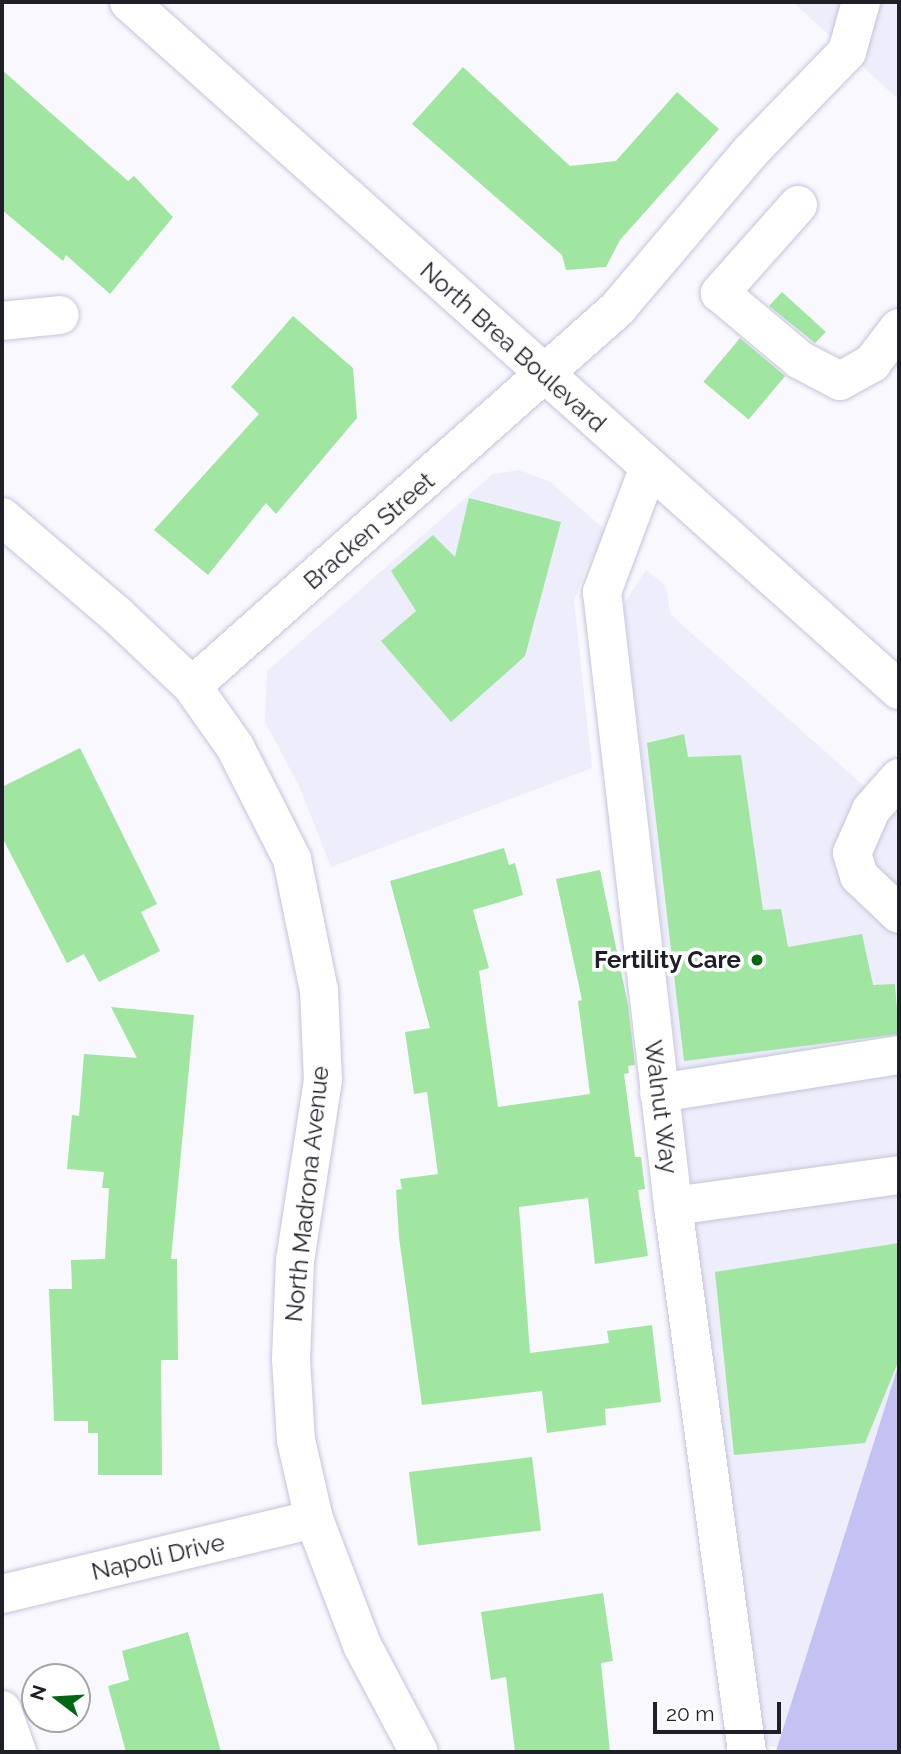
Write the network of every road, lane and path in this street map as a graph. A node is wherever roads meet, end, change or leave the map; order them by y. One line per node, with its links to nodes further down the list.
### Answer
1 (129, 2): 7 (street, North Brea Boulevard)
2 (861, 2): 7 (street, Bracken Street)
3 (797, 205): 6 (street)
4 (60, 315): 5 (street)
5 (2, 321)
6 (899, 328)
7 (546, 376): 8 (street, North Brea Boulevard); 10 (street, Bracken Street)
8 (649, 467): 11 (street, North Brea Boulevard); 15 (street, Walnut Way)
9 (2, 517): 10 (street, North Madrona Avenue)
10 (192, 686): 18 (street, North Madrona Avenue)
11 (899, 690)
12 (899, 778): 13 (street)
13 (899, 914)
14 (899, 1055): 15 (street)
15 (659, 1093): 17 (street, Walnut Way)
16 (899, 1175): 17 (street)
17 (673, 1206): 23 (street, Walnut Way)
18 (314, 1519): 19 (street, Napoli Drive); 22 (street, North Madrona Avenue)
19 (2, 1594)
20 (2, 1710): 21 (street)
21 (17, 1752)
22 (419, 1752)
23 (747, 1752)

